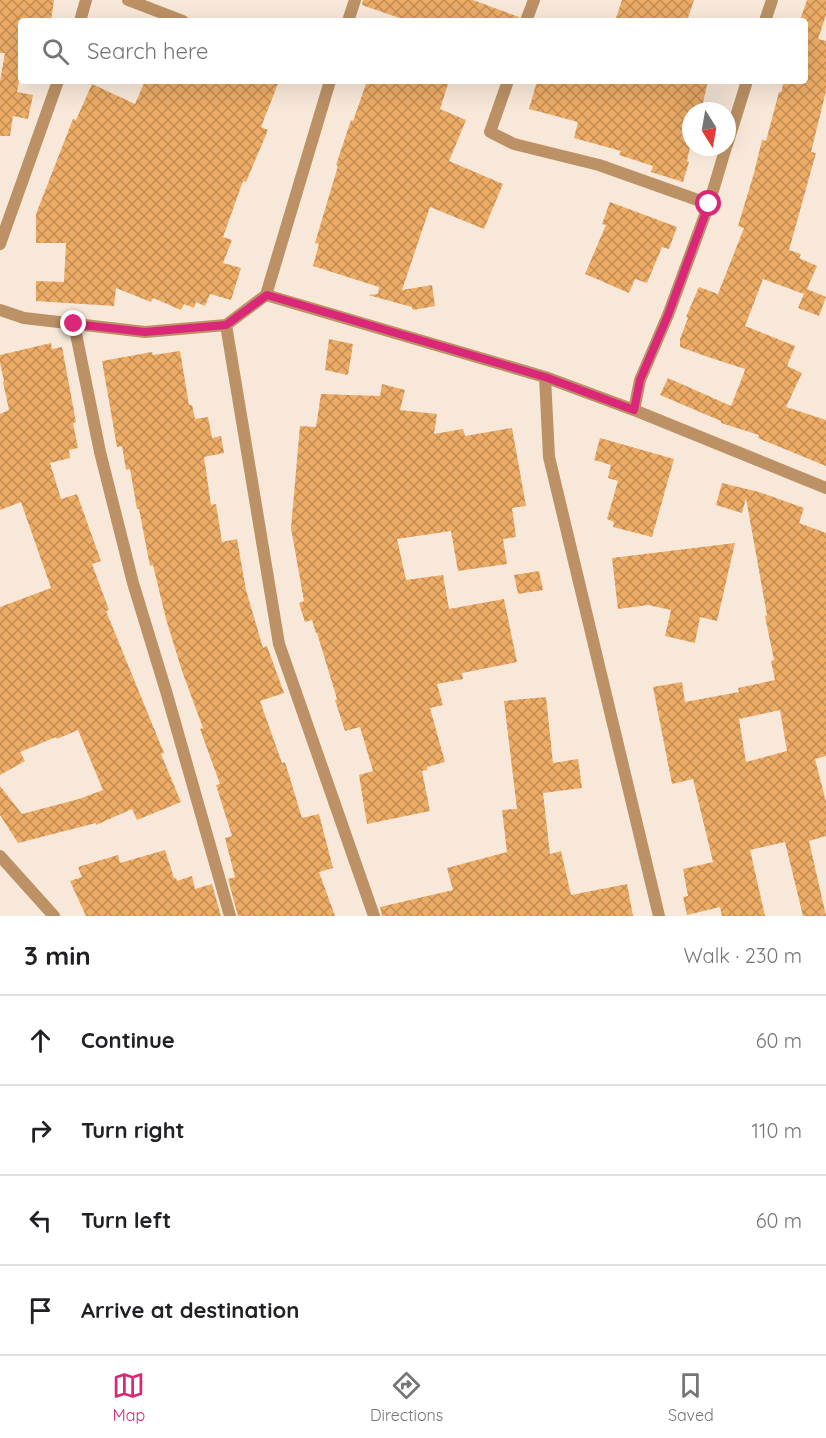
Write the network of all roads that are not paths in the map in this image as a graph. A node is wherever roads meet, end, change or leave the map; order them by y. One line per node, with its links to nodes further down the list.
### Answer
1 (86, 0): 6 (street)
2 (128, 0): 7 (street)
3 (355, 0): 8 (street)
4 (534, 0): 9 (street)
5 (772, 0): 10 (street)
6 (81, 18)
7 (175, 18)
8 (349, 18)
9 (527, 18)
10 (766, 18)
11 (57, 84): 18 (street)
12 (329, 84): 19 (street)
13 (507, 84): 17 (street)
14 (746, 84): 15 (street)
15 (736, 117)
16 (724, 156): 17 (street)
17 (709, 204): 24 (street)
18 (0, 244)
19 (267, 295): 22 (street); 23 (street)
20 (0, 310): 21 (street)
21 (74, 324): 22 (street); 28 (street)
22 (226, 325): 29 (street)
23 (545, 377): 24 (street); 30 (street)
24 (634, 410): 25 (street)
25 (826, 488)
26 (0, 856): 27 (street)
27 (54, 916)
28 (230, 916)
29 (374, 916)
30 (659, 916)

